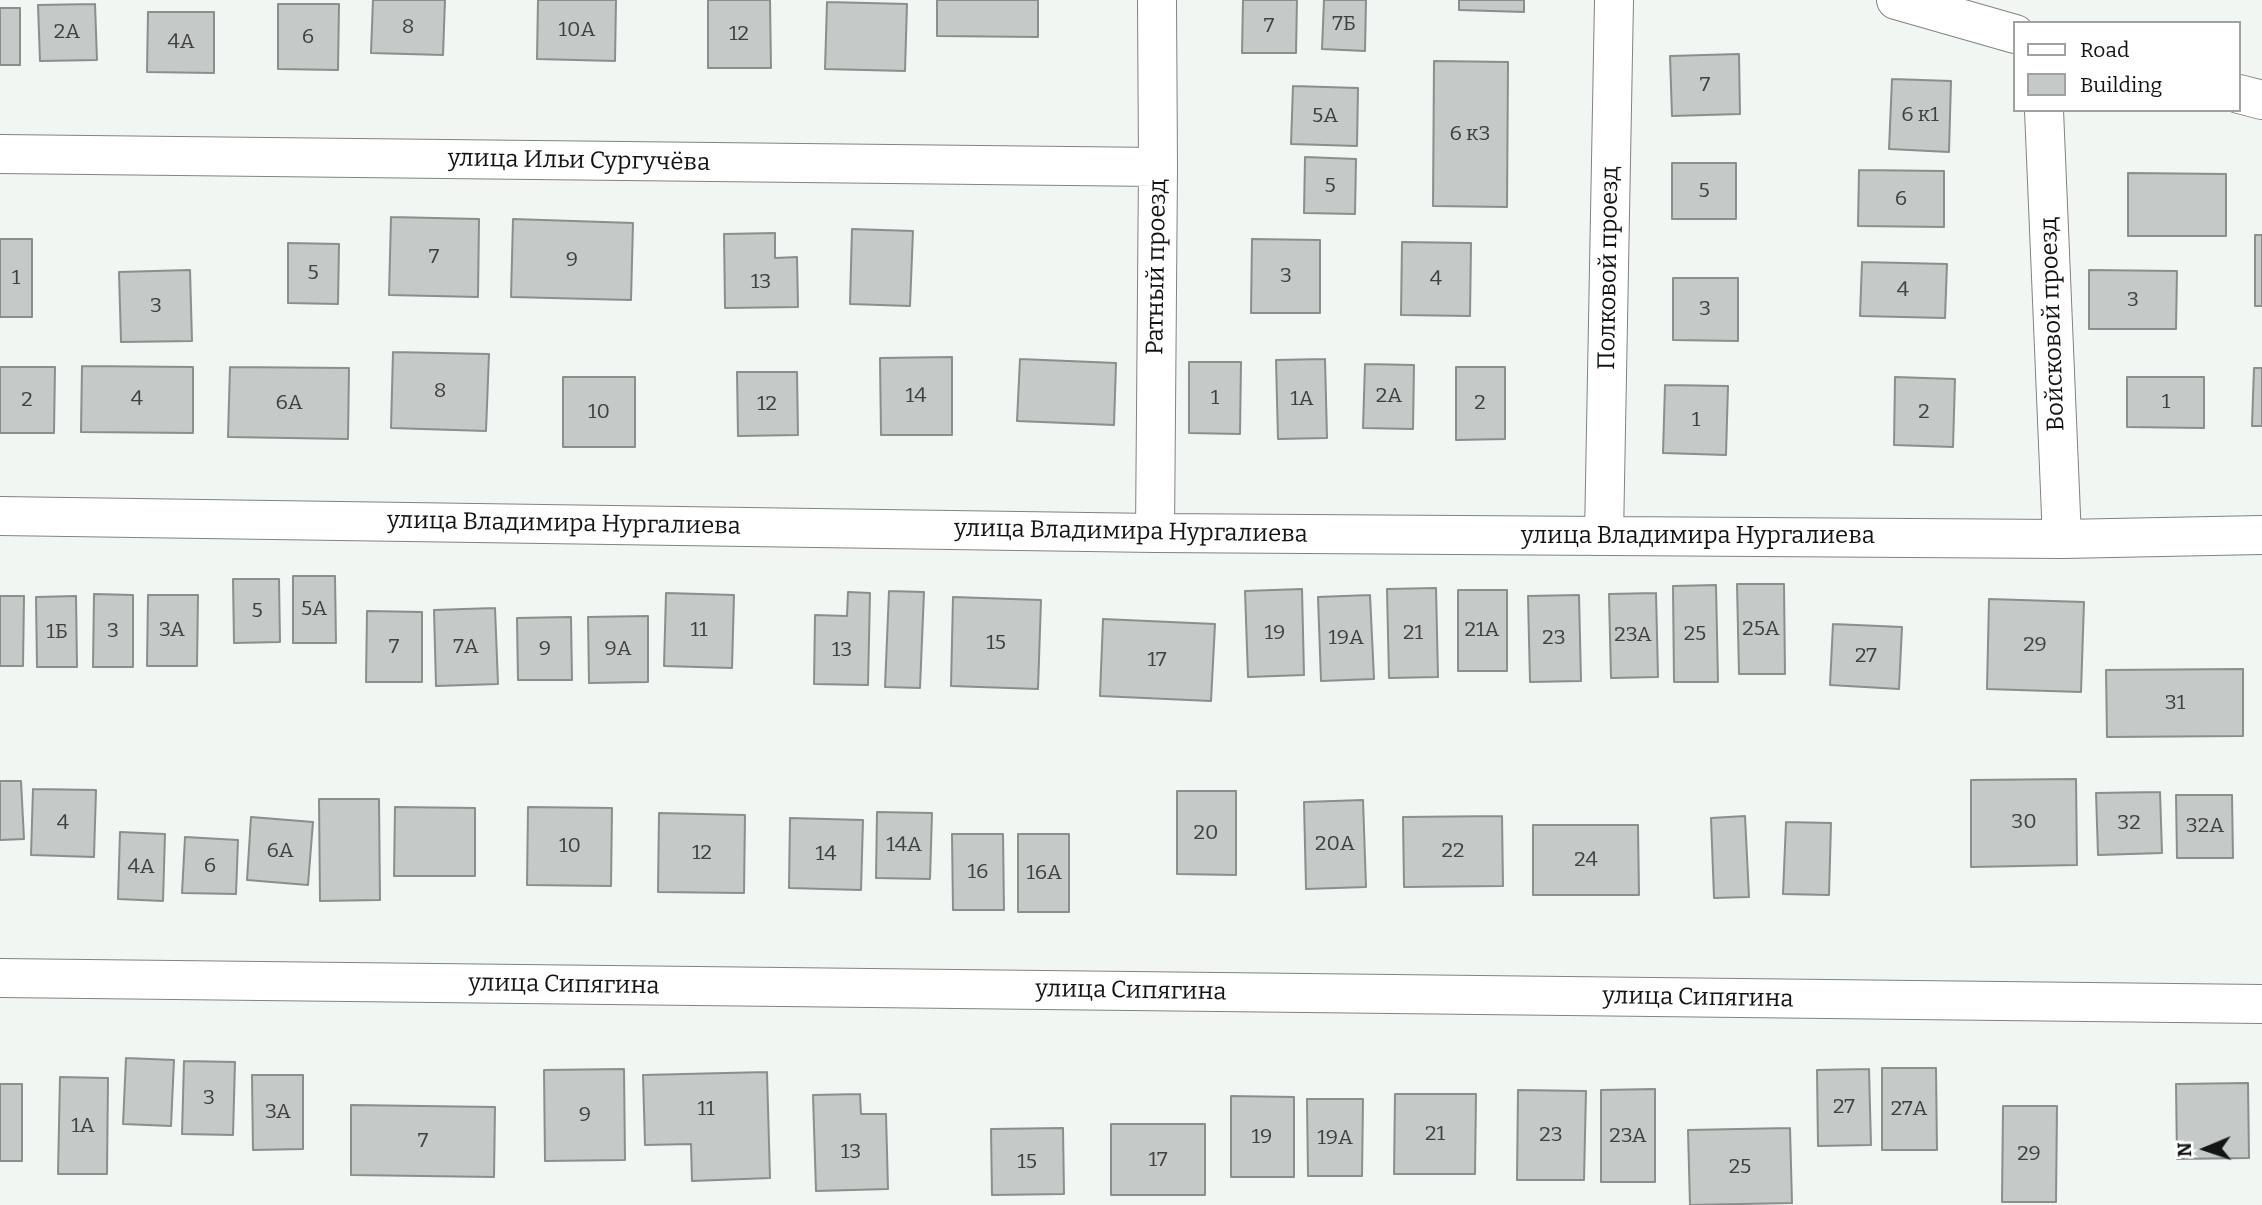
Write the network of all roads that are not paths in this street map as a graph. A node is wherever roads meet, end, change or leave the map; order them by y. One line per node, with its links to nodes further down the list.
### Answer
1 (1157, 0): 9 (street, Ратный проезд)
2 (1614, 0): 13 (street, Полковой проезд)
3 (1896, 0): 4 (street)
4 (2014, 34)
5 (2241, 95): 6 (street)
6 (2262, 100)
7 (2044, 112): 14 (street, Войсковой проезд)
8 (0, 154): 9 (street, улица Ильи Сургучёва)
9 (1158, 167): 11 (street, Ратный проезд)
10 (0, 516): 11 (street, улица Владимира Нургалиева)
11 (1155, 533): 13 (street, улица Владимира Нургалиева)
12 (2262, 535): 14 (street, улица Владимира Нургалиева)
13 (1604, 536): 14 (street, улица Владимира Нургалиева)
14 (2062, 539)
15 (0, 978): 16 (street, улица Сипягина)
16 (2262, 1004)

